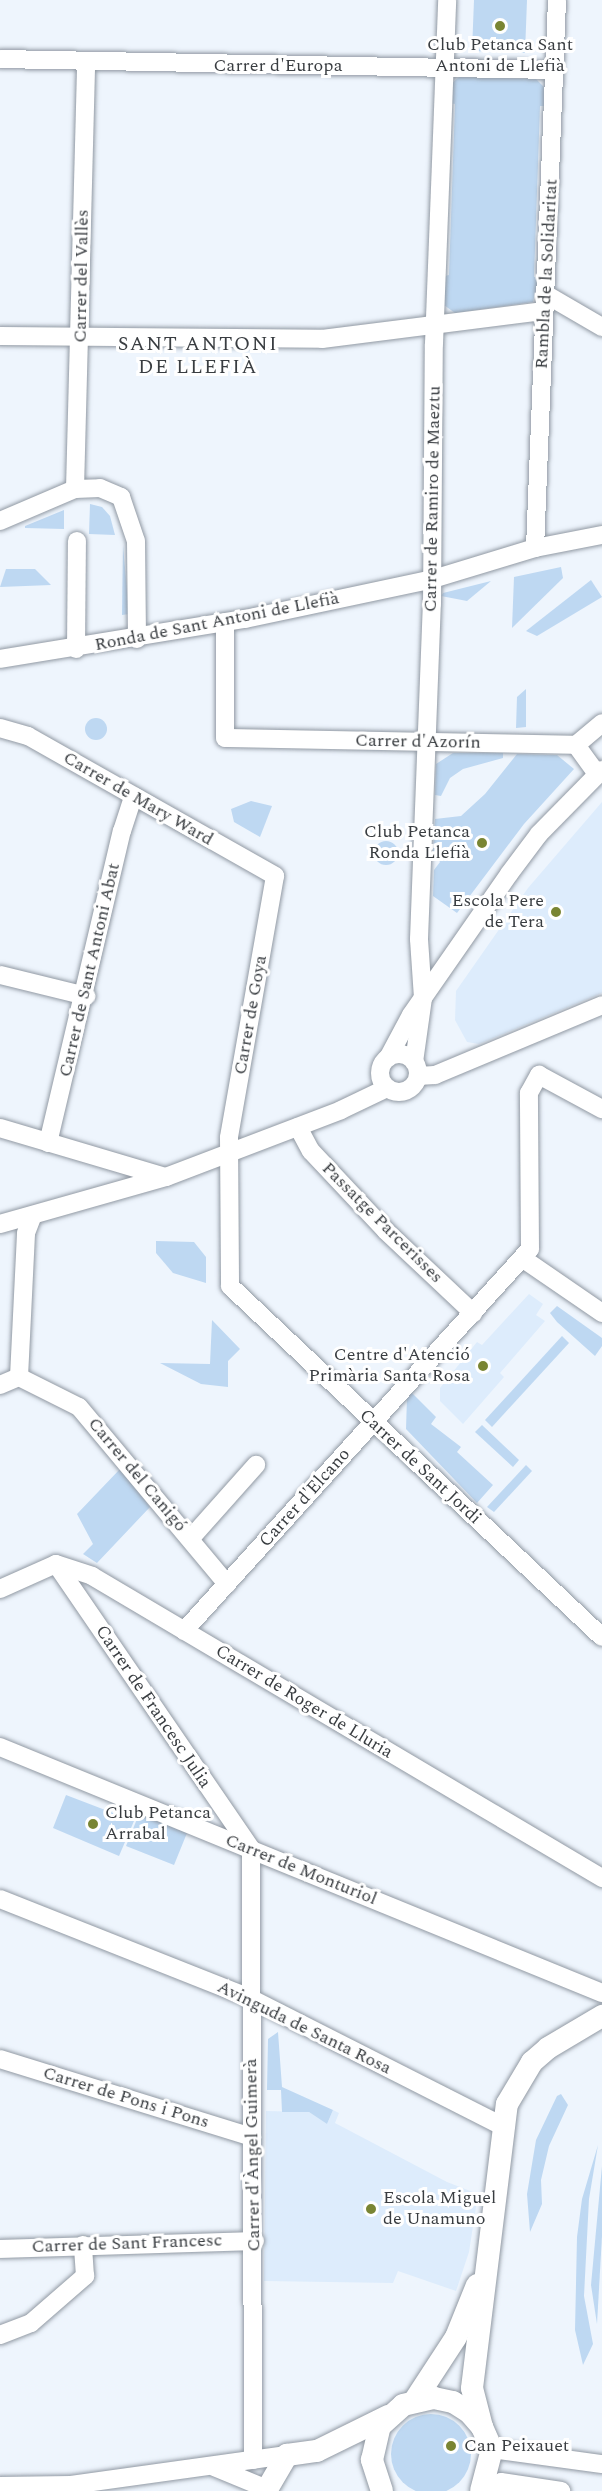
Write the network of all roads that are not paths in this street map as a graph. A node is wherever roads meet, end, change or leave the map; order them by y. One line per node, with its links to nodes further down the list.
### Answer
1 (447, 0): 5 (street, Carrer de Ramiro de Maeztu)
2 (557, 0): 6 (street, Rambla de la Solidaritat)
3 (0, 60): 4 (street, Carrer d'Europa)
4 (86, 62): 5 (street, Carrer d'Europa); 11 (street, Carrer del Vallès)
5 (446, 65): 6 (street, Carrer d'Europa); 8 (street, Carrer de Ramiro de Maeztu)
6 (555, 70): 7 (street, Rambla de la Solidaritat)
7 (546, 303): 8 (street); 9 (street); 16 (street, Rambla de la Solidaritat)
8 (435, 322): 11 (street); 17 (street, Carrer de Ramiro de Maeztu)
9 (602, 327)
10 (0, 336): 11 (street)
11 (81, 339): 12 (street, Carrer del Vallès)
12 (75, 489): 13 (street); 19 (street)
13 (0, 521)
14 (602, 535): 16 (street, Ronda de Sant Antoni de Llefià)
15 (77, 541): 20 (street)
16 (536, 548): 17 (street, Ronda de Sant Antoni de Llefià)
17 (433, 579): 18 (street, Ronda de Sant Antoni de Llefià); 24 (street, Carrer de Ramiro de Maeztu)
18 (225, 622): 19 (street, Ronda de Sant Antoni de Llefià); 24 (street, Carrer d'Azorín)
19 (137, 639): 20 (street, Ronda de Sant Antoni de Llefià)
20 (76, 649): 21 (street, Ronda de Sant Antoni de Llefià)
21 (0, 659)
22 (602, 723): 25 (street)
23 (0, 728): 27 (street, Carrer de Mary Ward)
24 (426, 741): 25 (street, Carrer d'Azorín); 31 (street, Carrer de Ramiro de Maeztu)
25 (576, 745): 26 (street)
26 (600, 772): 31 (street)
27 (133, 798): 28 (street, Carrer de Mary Ward); 30 (street, Carrer de Sant Antoni Abat)
28 (275, 876): 40 (street, Carrer de Goya)
29 (0, 975): 30 (street)
30 (86, 996): 39 (street, Carrer de Sant Antoni Abat)
31 (423, 998): 33 (street); 34 (street, Carrer de Ramiro de Maeztu)
32 (602, 1005): 34 (street)
33 (388, 1058): 34 (street); 35 (street)
34 (416, 1069): 35 (street)
35 (387, 1088): 37 (street)
36 (602, 1109): 44 (street)
37 (298, 1127): 40 (street); 45 (street, Passatge Parcerisses)
38 (0, 1128): 39 (street)
39 (48, 1143): 41 (street)
40 (228, 1155): 41 (street); 49 (street, Carrer de Sant Jordi)
41 (166, 1177): 42 (street)
42 (33, 1215): 43 (street); 47 (street)
43 (0, 1224)
44 (522, 1258): 45 (street, Carrer d'Elcano); 46 (street)
45 (473, 1313): 49 (street, Carrer d'Elcano)
46 (602, 1313)
47 (19, 1377): 48 (street); 51 (street, Carrer del Canigó)
48 (0, 1385)
49 (372, 1423): 53 (street, Carrer d'Elcano); 56 (street, Carrer de Sant Jordi)
50 (256, 1465): 51 (street)
51 (191, 1539): 53 (street, Carrer del Canigó)
52 (56, 1564): 54 (street); 55 (street, Carrer de Roger de Lluria); 58 (street, Carrer de Francesc Julia)
53 (227, 1584): 55 (street, Carrer d'Elcano)
54 (0, 1588)
55 (184, 1631): 59 (street, Carrer de Roger de Lluria)
56 (602, 1637)
57 (0, 1747): 58 (street, Carrer de Monturiol)
58 (251, 1849): 61 (street, Carrer de Monturiol); 62 (street, Carrer d'Àngel Guimerà)
59 (602, 1878)
60 (0, 1899): 62 (street, Avinguda de Santa Rosa)
61 (602, 1993)
62 (250, 1998): 65 (street, Avinguda de Santa Rosa); 66 (street, Carrer d'Àngel Guimerà)
63 (602, 2016): 65 (street)
64 (0, 2059): 66 (street, Carrer de Pons i Pons)
65 (502, 2126): 70 (street)
66 (252, 2137): 67 (street, Carrer d'Àngel Guimerà)
67 (255, 2241): 68 (street, Carrer de Sant Francesc); 77 (street, Carrer d'Àngel Guimerà)
68 (83, 2245): 69 (street, Carrer de Sant Francesc); 71 (street)
69 (0, 2249)
70 (485, 2267): 72 (street); 74 (street)
71 (0, 2335)
72 (415, 2400): 73 (street); 74 (street)
73 (392, 2414): 76 (street); 82 (street)
74 (482, 2427): 75 (street)
75 (492, 2449): 78 (street); 83 (street)
76 (287, 2454): 77 (street); 81 (street)
77 (253, 2460): 79 (street)
78 (602, 2464)
79 (214, 2467): 80 (street); 81 (street)
80 (0, 2486)
81 (265, 2490)
82 (382, 2491)
83 (483, 2491): 84 (street)
84 (561, 2491)

